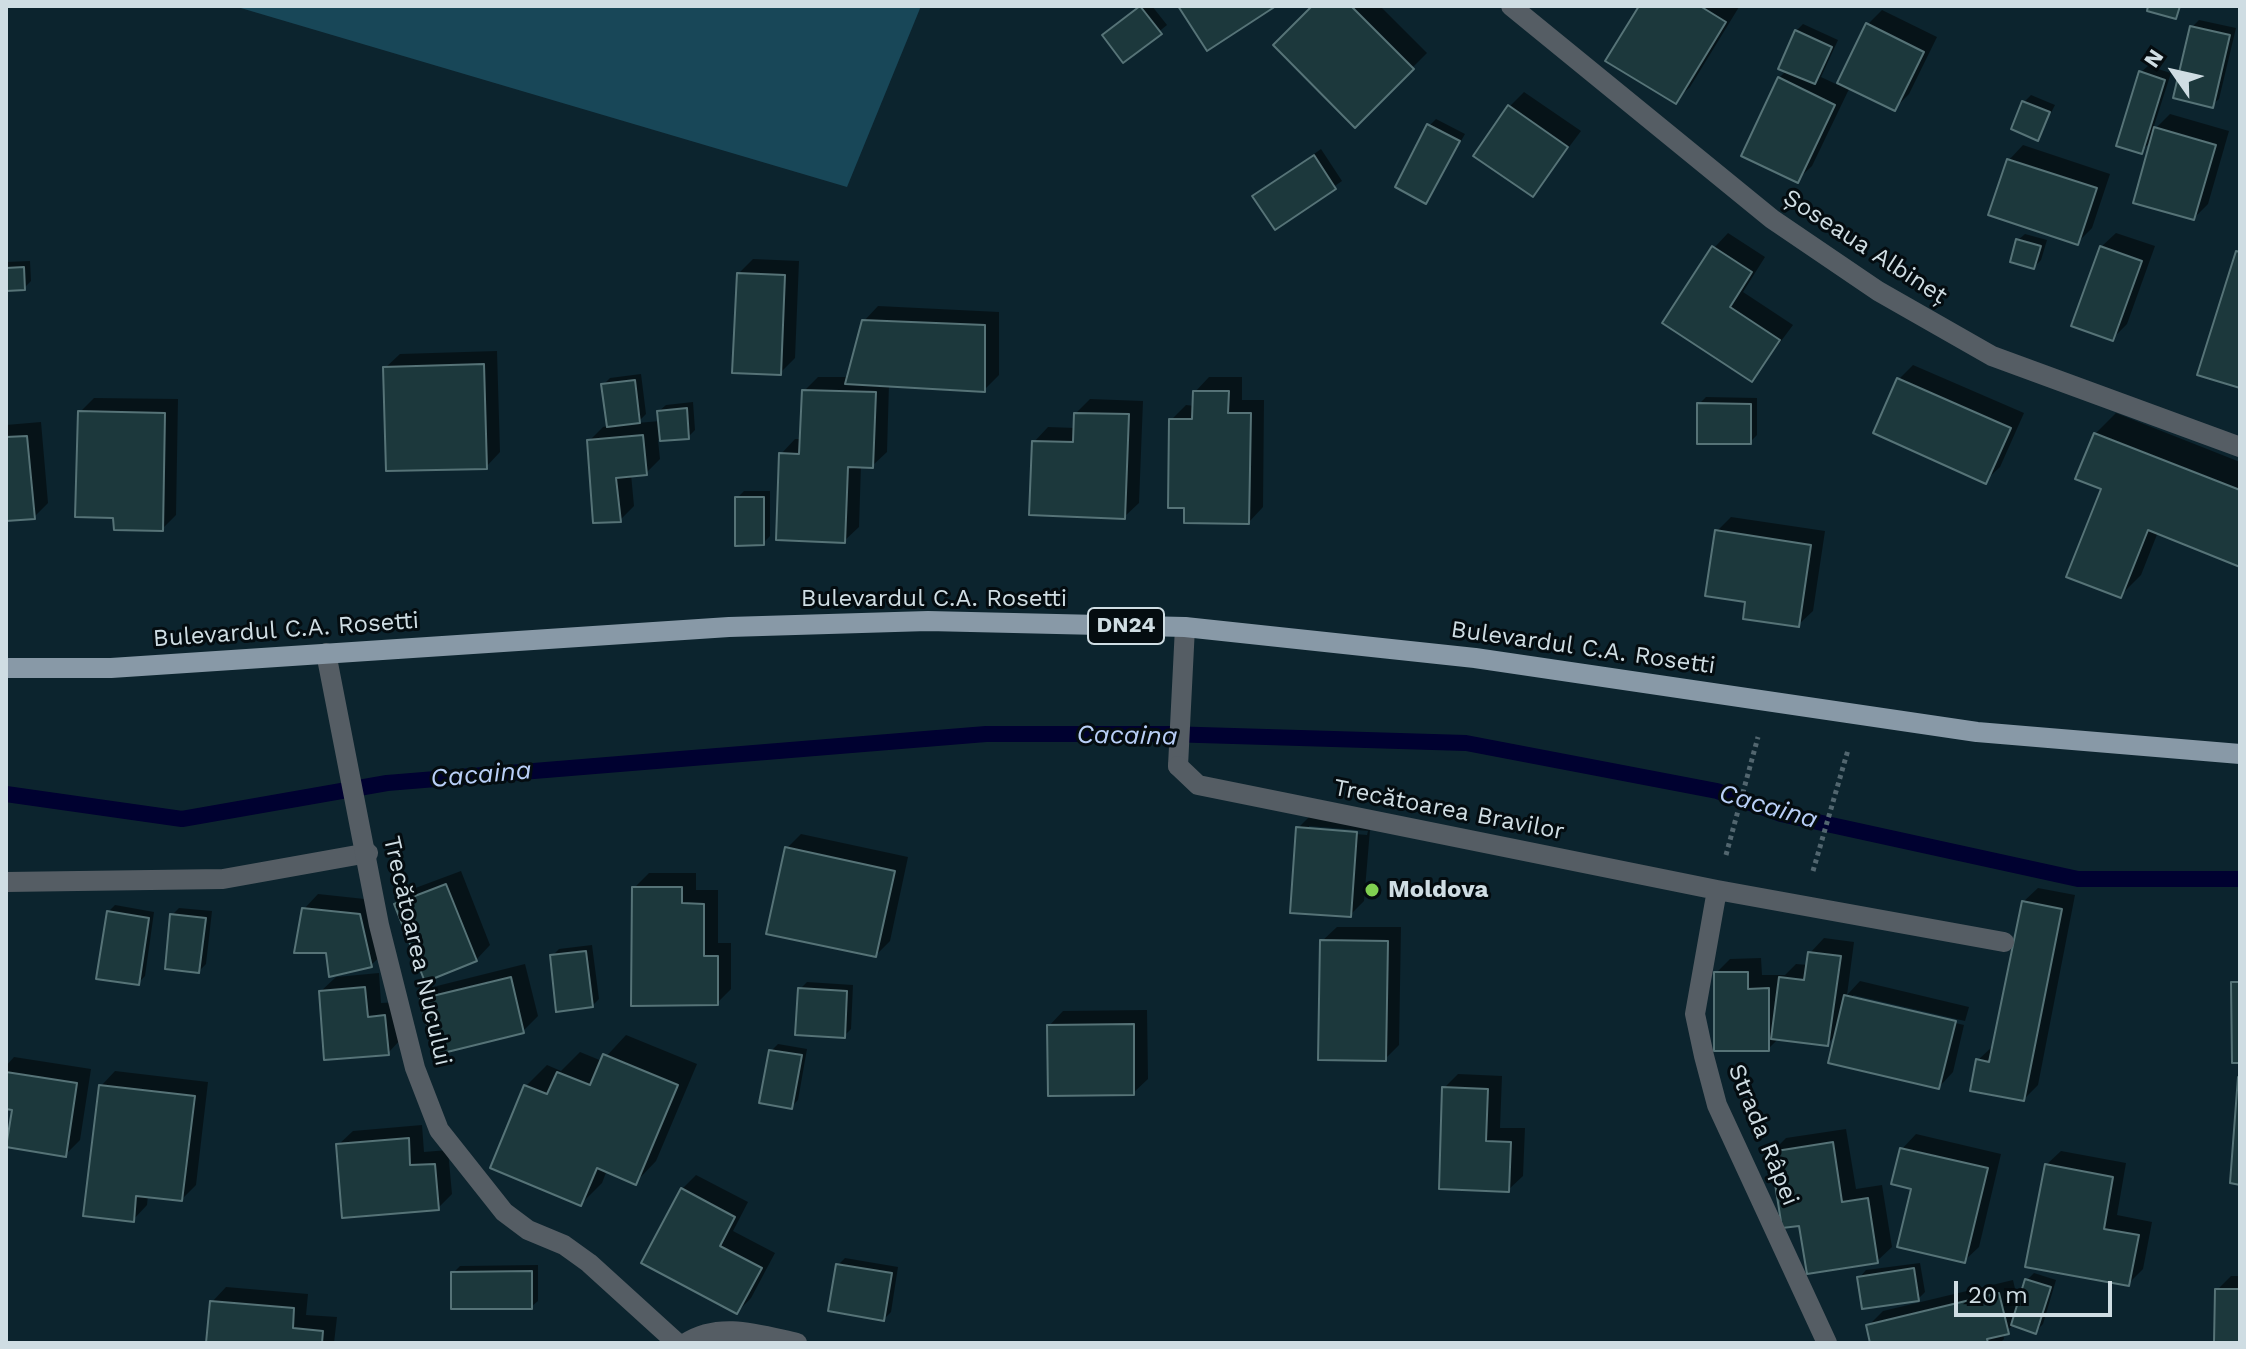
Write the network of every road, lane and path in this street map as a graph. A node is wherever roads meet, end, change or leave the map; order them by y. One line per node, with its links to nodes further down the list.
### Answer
1 (1511, 6): 2 (street, Șoseaua Albineț)
2 (2240, 447)
3 (1185, 627): 4 (main road, Bulevardul C.A. Rosetti / DN24); 6 (main road, Bulevardul C.A. Rosetti / DN24); 11 (street, Trecătoarea Bravilor)
4 (326, 653): 5 (main road, Bulevardul C.A. Rosetti / DN24); 9 (street, Trecătoarea Nucului)
5 (6, 668)
6 (1767, 701): 7 (main road, Bulevardul C.A. Rosetti / DN24); 11 (path)
7 (1859, 714): 8 (main road, Bulevardul C.A. Rosetti / DN24); 12 (path)
8 (2240, 754)
9 (368, 853): 10 (street); 14 (street, Trecătoarea Nucului)
10 (6, 882)
11 (1717, 890): 12 (street, Trecătoarea Bravilor); 17 (street, Strada Râpei)
12 (1802, 907): 13 (street, Trecătoarea Bravilor)
13 (2004, 942)
14 (677, 1343)
15 (686, 1343): 16 (street)
16 (797, 1343)
17 (1827, 1343)

